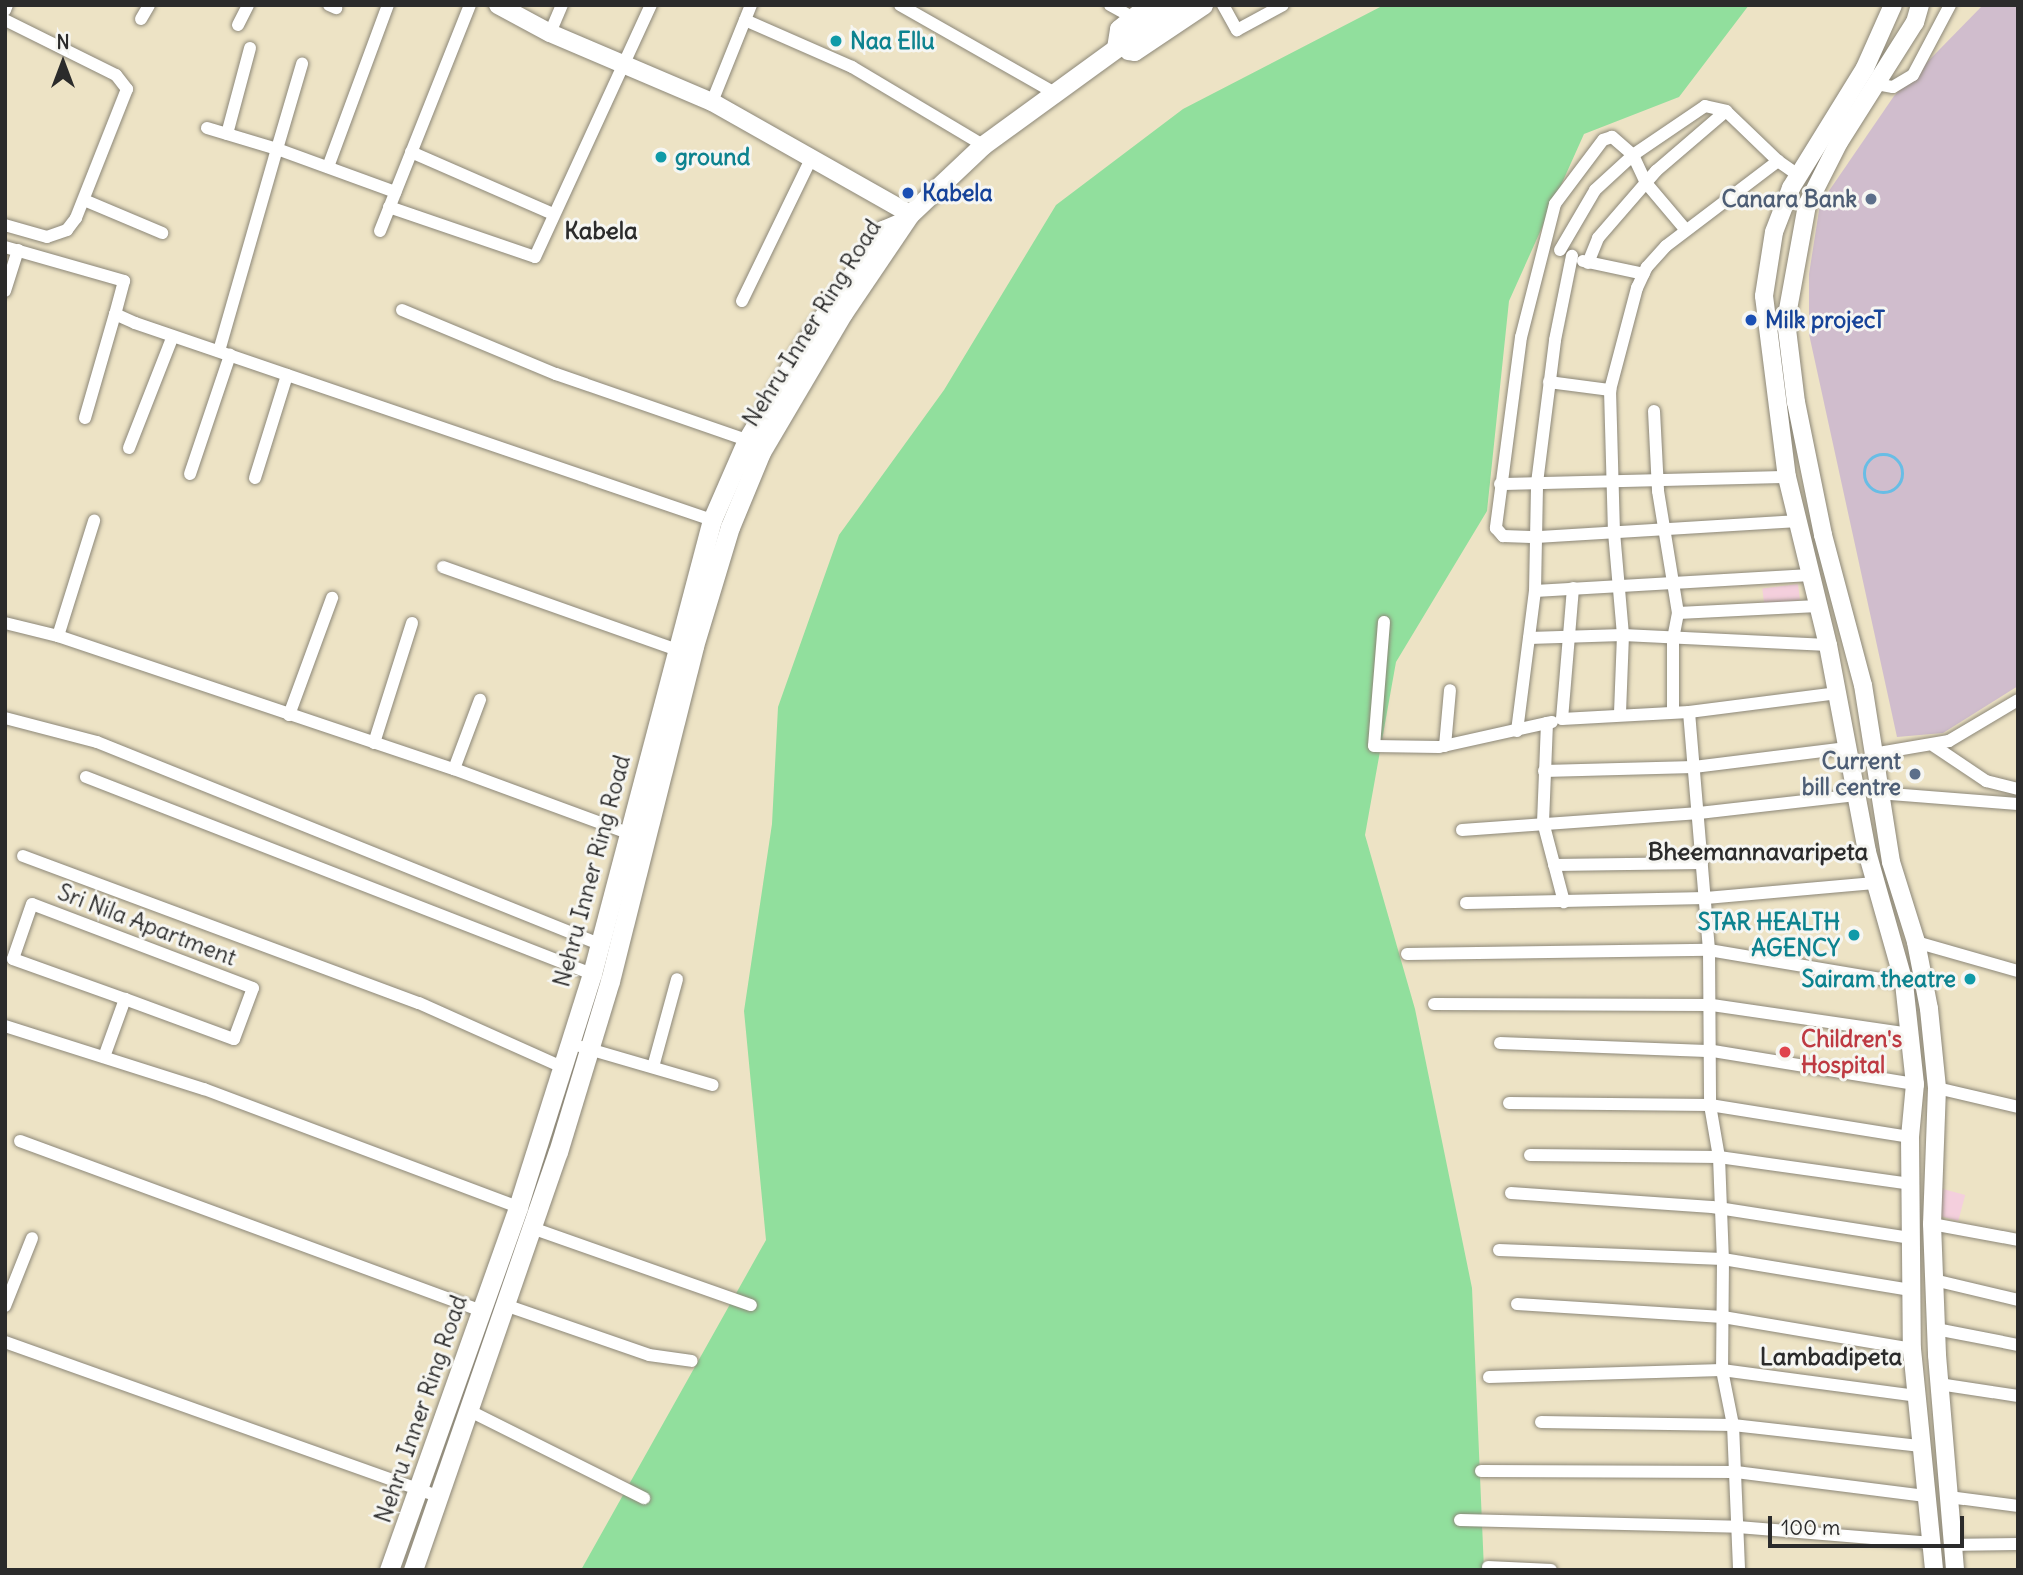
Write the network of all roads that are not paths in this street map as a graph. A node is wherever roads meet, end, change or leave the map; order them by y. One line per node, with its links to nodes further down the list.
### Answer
1 (149, 5): 19 (street)
2 (248, 5): 22 (street)
3 (388, 5): 41 (street)
4 (470, 5): 37 (street)
5 (498, 5): 24 (street)
6 (562, 5): 24 (street)
7 (651, 5): 27 (street)
8 (751, 5): 21 (street)
9 (900, 5): 30 (street)
10 (1110, 5): 23 (street)
11 (1149, 5): 23 (main road)
12 (1176, 5): 23 (main road)
13 (1203, 5): 26 (main road)
14 (1223, 5): 15 (street)
15 (1283, 5)
16 (1893, 5): 42 (street)
17 (1920, 5): 29 (street)
18 (1950, 5): 29 (street)
19 (141, 19)
20 (5, 20): 45 (street)
21 (745, 20): 31 (street); 35 (street)
22 (238, 25)
23 (1135, 25): 26 (main road)
24 (550, 33): 27 (street)
25 (250, 48): 34 (street)
26 (1116, 48): 30 (main road, Nehru Inner Ring Road)
27 (627, 63): 31 (street); 47 (street)
28 (302, 64): 36 (street)
29 (1877, 84): 119 (street)
30 (1055, 93): 35 (main road, Nehru Inner Ring Road)
31 (712, 102): 39 (street)
32 (1726, 111): 38 (street); 40 (street); 43 (street)
33 (207, 128): 34 (street)
34 (227, 134): 36 (street)
35 (982, 145): 48 (main road, Nehru Inner Ring Road)
36 (278, 149): 41 (street); 63 (street)
37 (411, 152): 44 (street); 47 (street)
38 (1633, 155): 43 (street); 53 (street); 55 (street)
39 (811, 159): 48 (street); 59 (street)
40 (1778, 161): 42 (street); 50 (street)
41 (328, 167): 44 (street)
42 (1798, 175): 72 (street)
43 (1646, 183): 50 (street); 56 (street)
44 (395, 192): 46 (street)
45 (84, 200): 49 (street); 52 (street)
46 (390, 207): 47 (street); 51 (street)
47 (554, 214)
48 (906, 218): 69 (main road, Nehru Inner Ring Road); 156 (main road, Nehru Inner Ring Road)
49 (5, 225)
50 (1685, 229): 57 (street)
51 (380, 231)
52 (162, 233)
53 (1543, 242): 55 (street); 77 (street)
54 (12, 249): 58 (street); 61 (street)
55 (1566, 253): 56 (street); 65 (street)
56 (1588, 263): 57 (street)
57 (1644, 274): 66 (street)
58 (5, 291)
59 (742, 301)
60 (402, 310): 69 (street)
61 (115, 314): 62 (street); 68 (street)
62 (173, 336): 63 (street); 70 (street)
63 (224, 353): 64 (street); 71 (street)
64 (287, 375): 73 (street); 78 (street)
65 (1549, 382): 66 (street); 76 (street)
66 (1610, 390): 74 (street)
67 (1654, 411): 75 (street)
68 (85, 418)
69 (747, 440): 78 (main road, Nehru Inner Ring Road)
70 (129, 447)
71 (190, 474)
72 (1787, 477): 75 (street); 80 (street)
73 (255, 478)
74 (1613, 480): 75 (street); 76 (street); 82 (street)
75 (1657, 481): 81 (street)
76 (1537, 483): 77 (street); 83 (street)
77 (1500, 484): 83 (street)
78 (712, 520): 102 (main road, Nehru Inner Ring Road)
79 (94, 521): 98 (street)
80 (1797, 521): 81 (street); 85 (street)
81 (1665, 528): 82 (street); 86 (street)
82 (1614, 533): 83 (street); 87 (street)
83 (1538, 537): 89 (street)
84 (443, 568): 102 (street)
85 (1811, 575): 86 (street); 91 (street)
86 (1674, 581): 87 (street); 92 (street)
87 (1619, 585): 88 (street); 97 (street)
88 (1573, 588): 89 (street); 96 (street)
89 (1535, 591): 99 (street)
90 (332, 598): 110 (street)
91 (1818, 606): 92 (street); 101 (street)
92 (1678, 613): 100 (street)
93 (1384, 622): 116 (street)
94 (5, 623): 98 (street)
95 (412, 623): 115 (street)
96 (1570, 635): 97 (street); 99 (street); 112 (street)
97 (1623, 635): 100 (street); 109 (street)
98 (58, 636): 110 (street)
99 (1529, 638): 114 (street)
100 (1672, 638): 101 (street); 107 (street)
101 (1828, 645): 104 (street)
102 (675, 649): 131 (main road, Nehru Inner Ring Road)
103 (1450, 690): 116 (street)
104 (1838, 693): 108 (street); 118 (street)
105 (480, 700): 121 (street)
106 (2018, 700): 117 (street)
107 (1673, 712): 108 (street); 109 (street)
108 (1689, 712): 120 (street)
109 (1620, 713): 112 (street)
110 (289, 715): 115 (street)
111 (5, 718): 142 (street)
112 (1562, 719): 113 (street)
113 (1547, 723): 114 (street); 122 (street)
114 (1517, 731): 116 (street)
115 (374, 743): 121 (street)
116 (1445, 746)
117 (1934, 746): 119 (street); 124 (street)
118 (1847, 748): 120 (street); 126 (street)
119 (1873, 754): 125 (street)
120 (1694, 767): 122 (street); 128 (street)
121 (454, 769): 131 (street)
122 (1544, 771): 129 (street)
123 (86, 777): 146 (street)
124 (2018, 789)
125 (1878, 793): 127 (street); 132 (street)
126 (1856, 795): 128 (street); 133 (street)
127 (2018, 804)
128 (1699, 813): 129 (street); 135 (street)
129 (1543, 822): 130 (street); 136 (street)
130 (1462, 830)
131 (628, 834): 142 (main road, Nehru Inner Ring Road)
132 (1887, 837): 133 (street); 141 (street)
133 (1865, 841): 137 (street)
134 (23, 856): 159 (street)
135 (1702, 863): 136 (street); 138 (street)
136 (1554, 865): 140 (street)
137 (1874, 883): 138 (street); 148 (street)
138 (1706, 898): 140 (street); 143 (street)
139 (1466, 902): 140 (street)
140 (1564, 902)
141 (1916, 942): 145 (street); 163 (street)
142 (599, 944): 146 (main road, Nehru Inner Ring Road)
143 (1709, 950): 144 (street); 148 (street); 151 (street)
144 (1407, 954)
145 (2018, 971)
146 (592, 974): 154 (main road, Nehru Inner Ring Road)
147 (677, 979): 160 (street)
148 (1904, 983): 153 (street)
149 (125, 999): 149 (street, Sri Nila Apartment); 158 (street)
150 (1434, 1004): 151 (street)
151 (1712, 1005): 153 (street); 157 (street)
152 (5, 1026): 158 (street)
153 (1910, 1034): 161 (street)
154 (570, 1043): 156 (street); 159 (main road, Nehru Inner Ring Road)
155 (1500, 1043): 157 (street)
156 (590, 1049): 160 (street); 176 (main road, Nehru Inner Ring Road)
157 (1713, 1051): 161 (street); 165 (street)
158 (104, 1057): 173 (street)
159 (562, 1067): 173 (main road, Nehru Inner Ring Road)
160 (653, 1067): 162 (street)
161 (1915, 1084): 167 (street)
162 (713, 1085)
163 (1937, 1088): 166 (street); 175 (street)
164 (1509, 1103): 165 (street)
165 (1710, 1105): 167 (street); 170 (street)
166 (2018, 1107)
167 (1910, 1137): 171 (street)
168 (20, 1141): 189 (street)
169 (1530, 1155): 170 (street)
170 (1719, 1157): 171 (street); 174 (street)
171 (1910, 1184): 178 (street)
172 (1511, 1193): 174 (street)
173 (518, 1207): 189 (main road, Nehru Inner Ring Road)
174 (1721, 1209): 178 (street); 181 (street)
175 (1931, 1224): 179 (street); 182 (street)
176 (532, 1228): 186 (main road, Nehru Inner Ring Road); 187 (street)
177 (33, 1238): 188 (street)
178 (1910, 1238): 183 (street)
179 (2018, 1240)
180 (1499, 1250): 181 (street)
181 (1723, 1259): 183 (street); 190 (street)
182 (1934, 1280): 184 (street); 191 (street)
183 (1910, 1290): 194 (street)
184 (2018, 1300)
185 (1517, 1304): 190 (street)
186 (505, 1305): 195 (street); 201 (main road, Nehru Inner Ring Road)
187 (751, 1305)
188 (5, 1306)
189 (481, 1311): 207 (main road, Nehru Inner Ring Road)
190 (1723, 1317): 194 (street); 196 (street)
191 (1936, 1329): 193 (street); 198 (street)
192 (5, 1342): 207 (street)
193 (2018, 1345)
194 (1912, 1349): 199 (street)
195 (692, 1362)
196 (1722, 1370): 197 (street); 199 (street); 203 (street)
197 (1489, 1377)
198 (1939, 1384): 200 (street); 209 (street)
199 (1916, 1396): 204 (street)
200 (2018, 1396)
201 (468, 1409): 207 (main road, Nehru Inner Ring Road); 210 (street)
202 (1541, 1422): 203 (street)
203 (1733, 1425): 204 (street); 206 (street)
204 (1919, 1446): 208 (street)
205 (1481, 1471): 206 (street)
206 (1736, 1472): 208 (street); 213 (street)
207 (429, 1493): 218 (main road, Nehru Inner Ring Road); 219 (main road, Nehru Inner Ring Road)
208 (1925, 1496): 214 (street)
209 (1949, 1497): 211 (street); 216 (street)
210 (644, 1498)
211 (2018, 1506)
212 (1460, 1520): 213 (street)
213 (1738, 1527): 214 (street); 221 (street)
214 (1932, 1543): 222 (street)
215 (2018, 1544): 216 (street)
216 (1953, 1545): 223 (street)
217 (1488, 1567): 220 (street)
218 (389, 1570)
219 (413, 1570)
220 (1551, 1570)
221 (1739, 1570)
222 (1934, 1570)
223 (1955, 1570)

